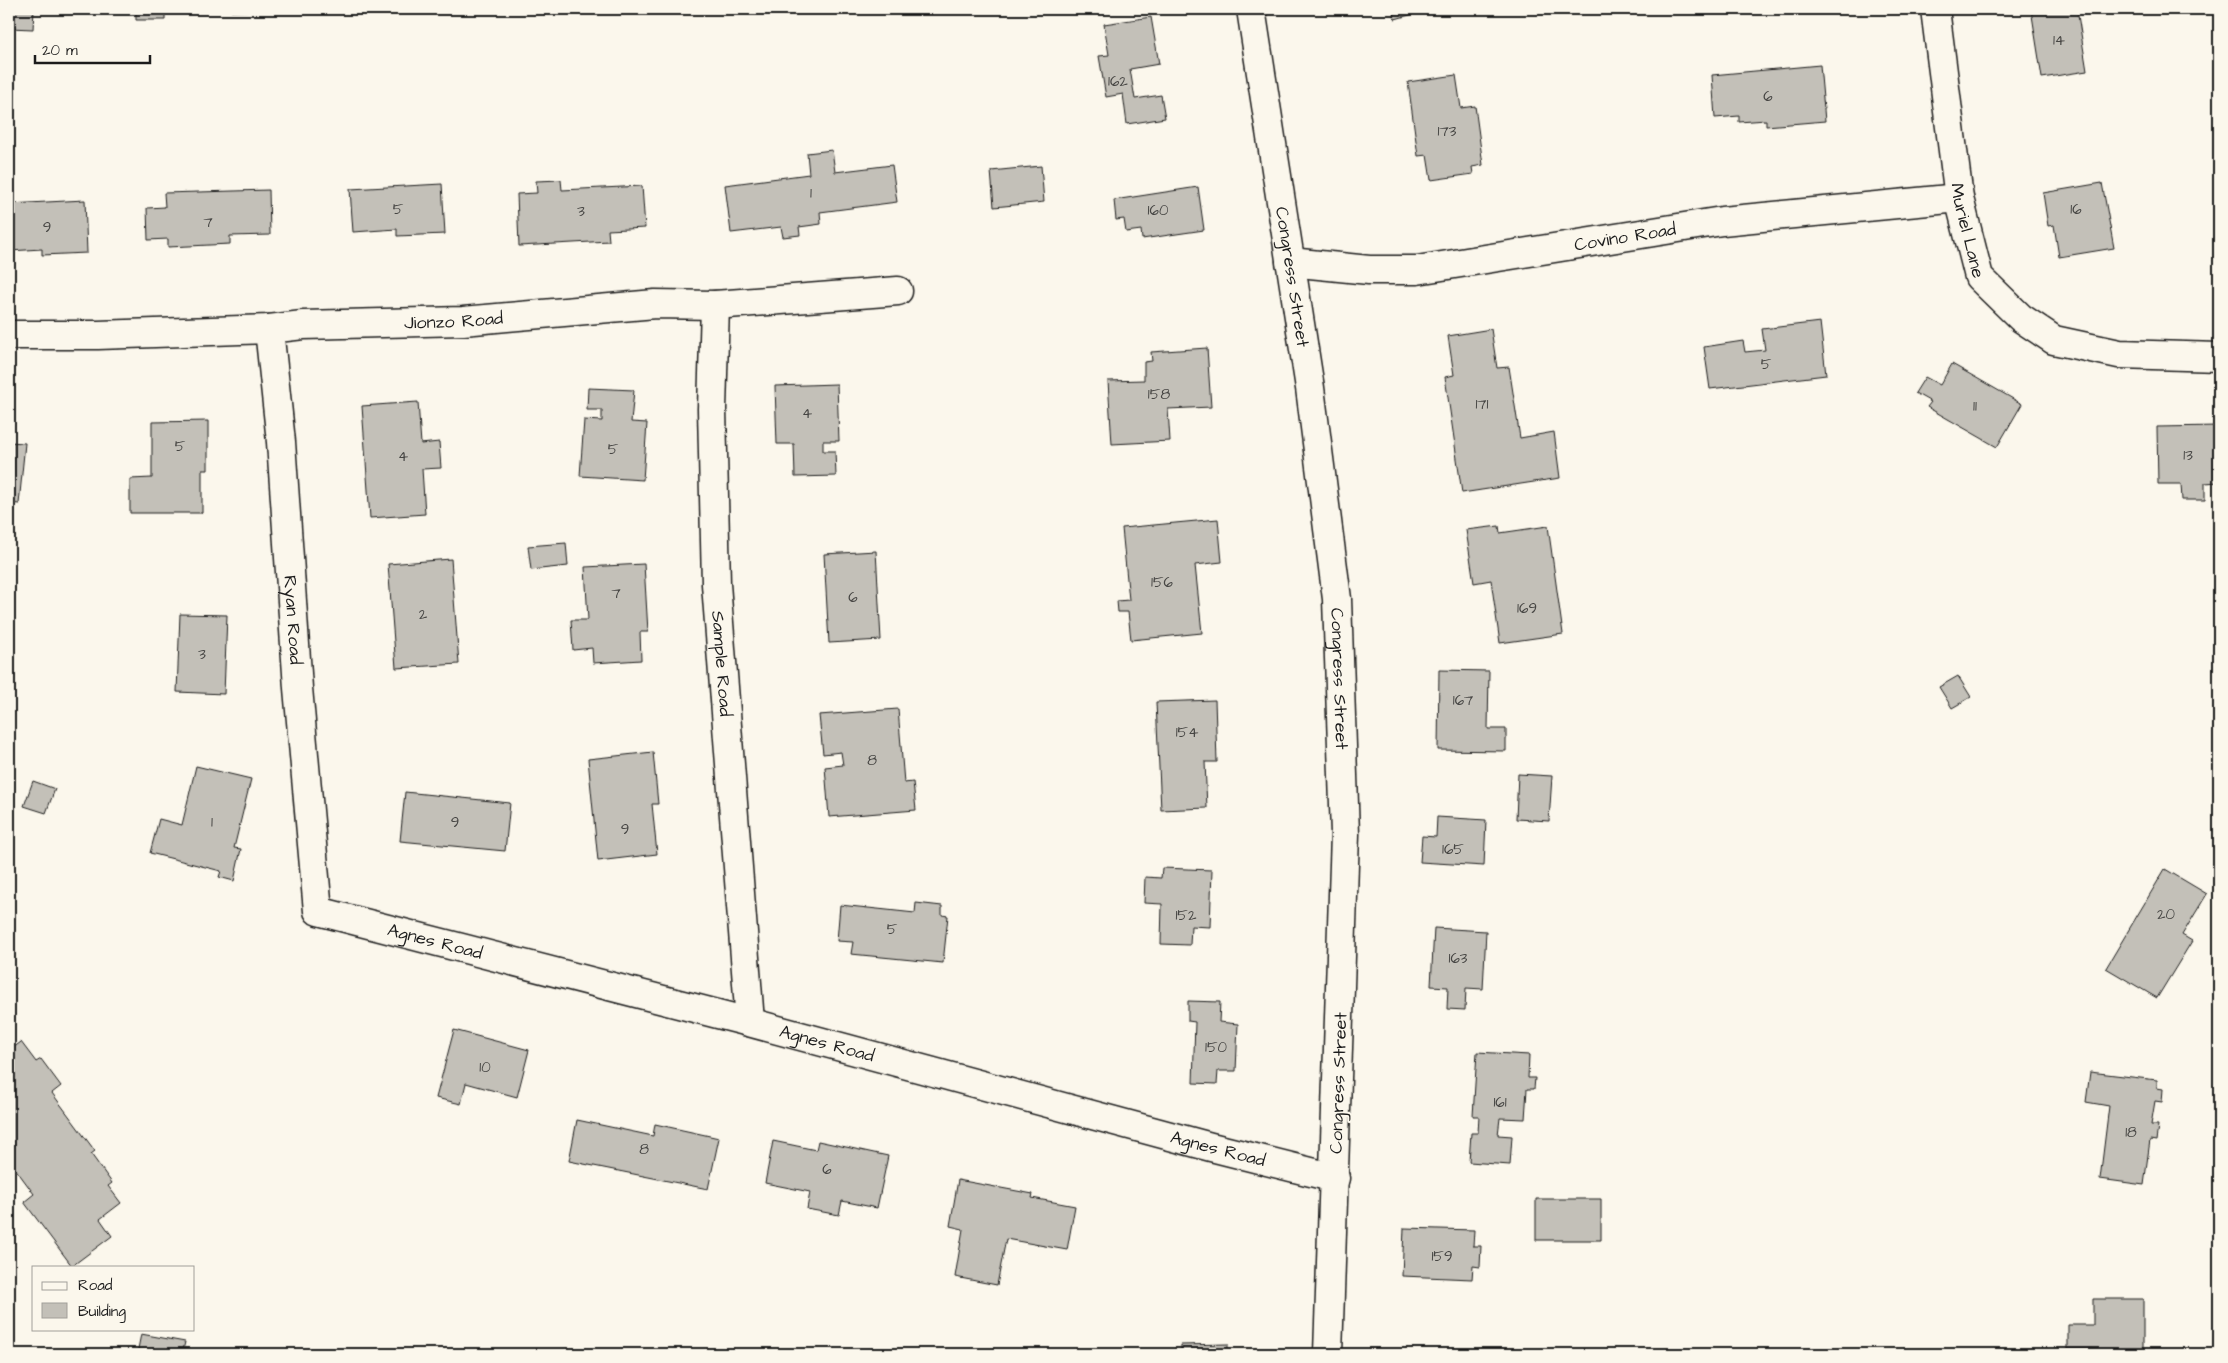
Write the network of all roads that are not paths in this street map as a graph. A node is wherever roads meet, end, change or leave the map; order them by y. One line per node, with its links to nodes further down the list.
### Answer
1 (1251, 9): 4 (street, Congress Street)
2 (1935, 9): 3 (street, Muriel Lane)
3 (1959, 198): 4 (street, Covino Road); 9 (street, Muriel Lane)
4 (1290, 262): 12 (street, Congress Street)
5 (898, 291): 6 (street, Jionzo Road)
6 (715, 305): 7 (street, Jionzo Road); 11 (street, Sample Road)
7 (269, 329): 8 (street, Jionzo Road); 10 (street, Ryan Road)
8 (9, 335)
9 (2219, 357)
10 (318, 910): 11 (street, Agnes Road)
11 (750, 1022): 12 (street, Agnes Road)
12 (1335, 1178): 13 (street, Congress Street)
13 (1328, 1354)

